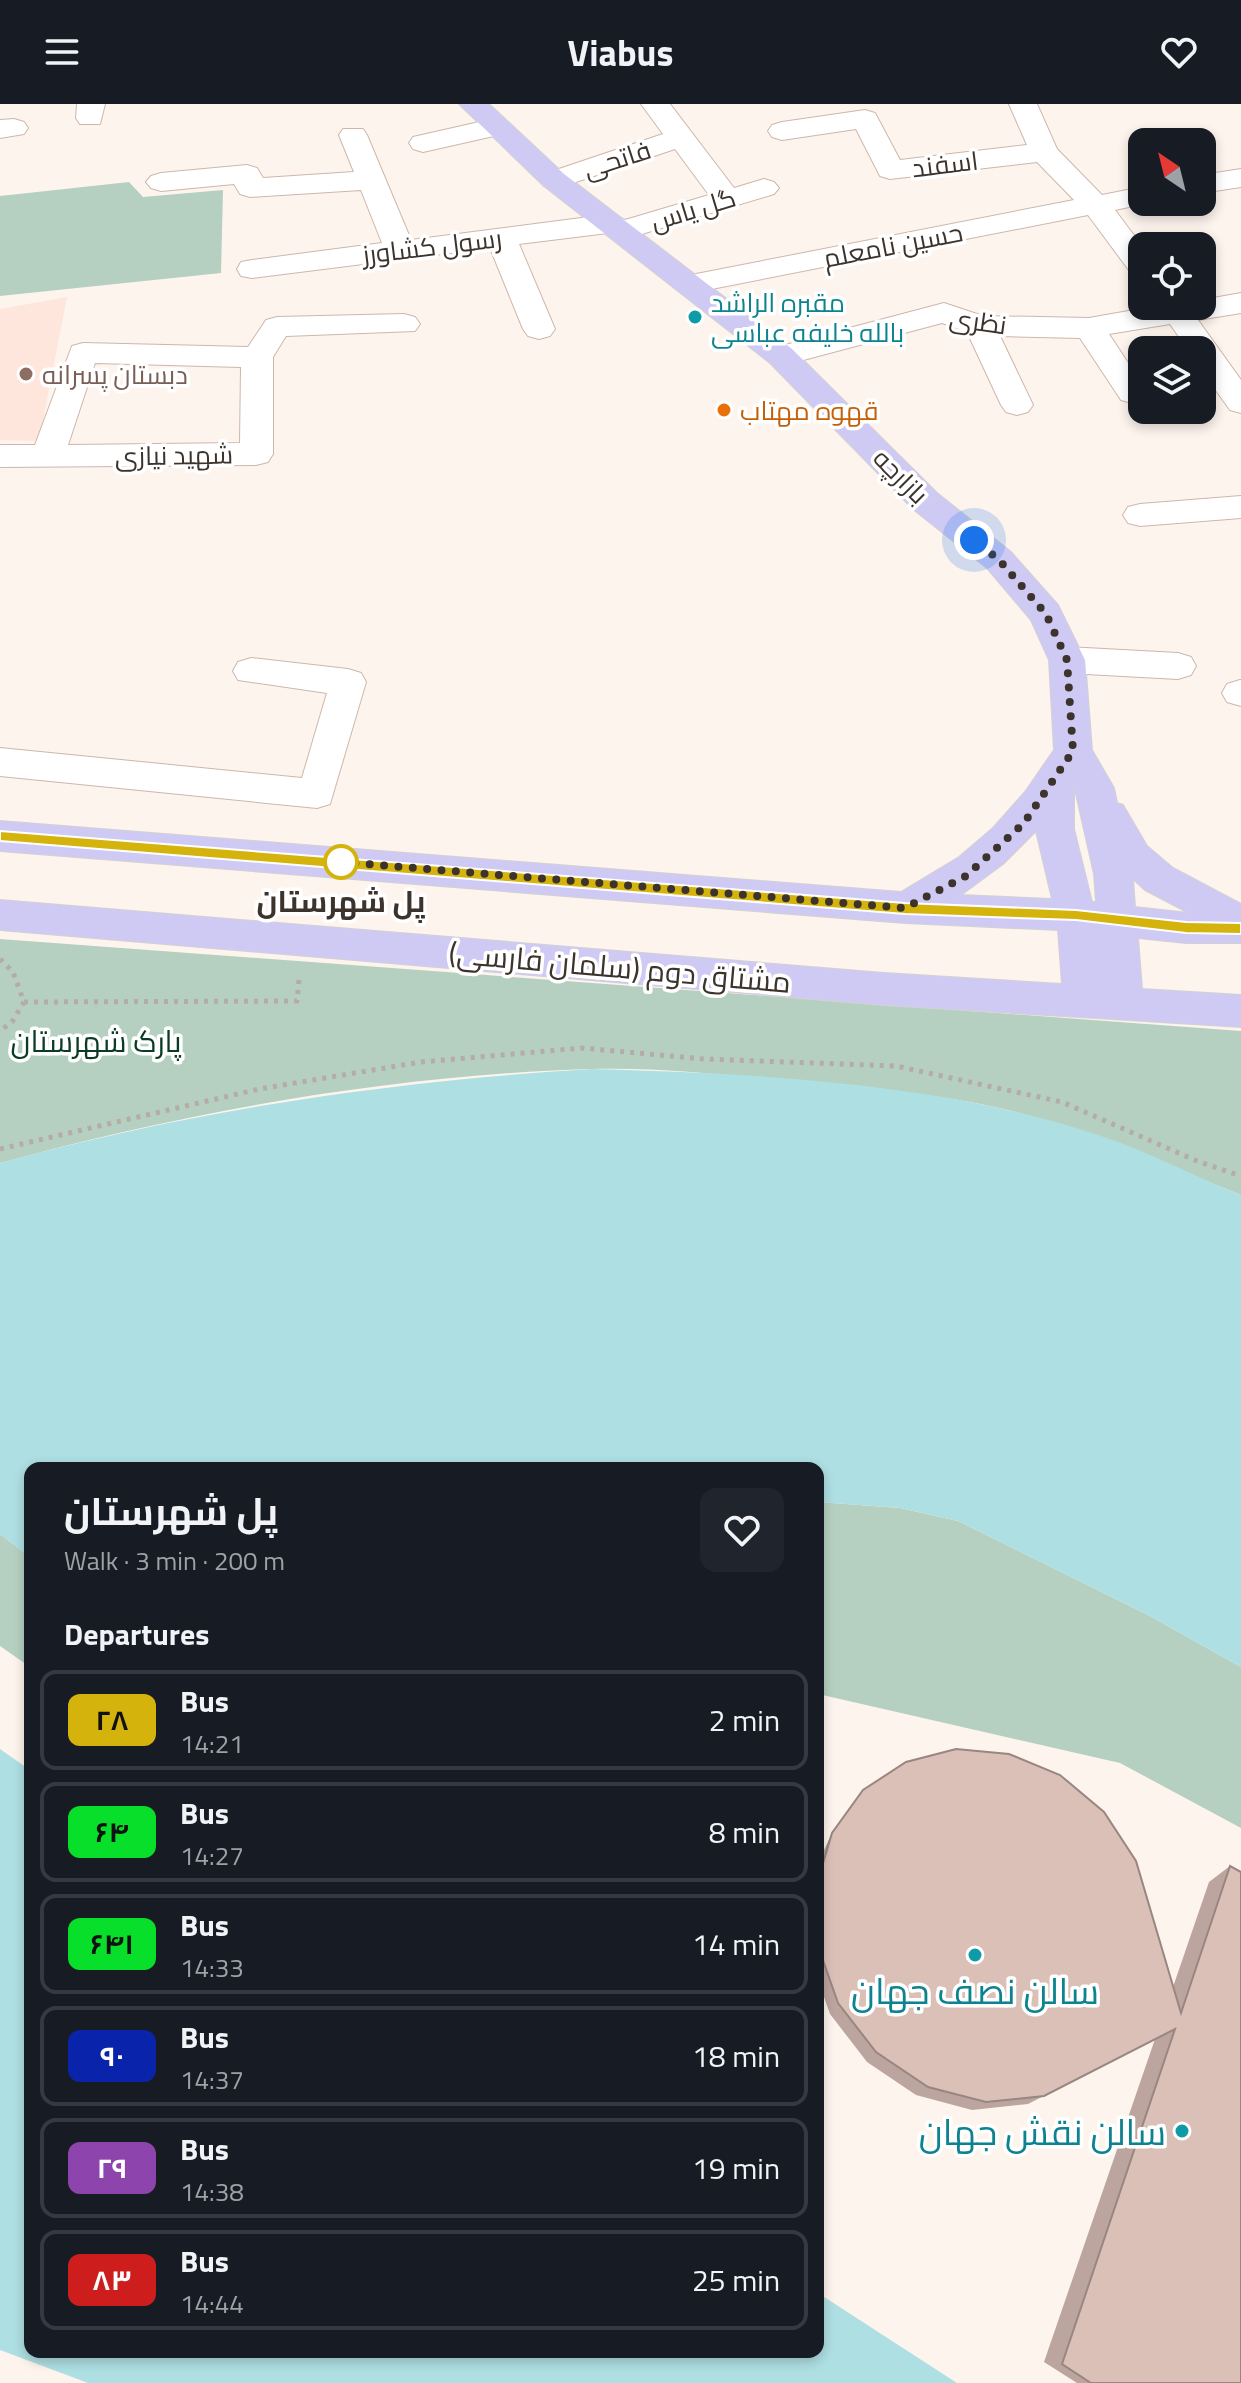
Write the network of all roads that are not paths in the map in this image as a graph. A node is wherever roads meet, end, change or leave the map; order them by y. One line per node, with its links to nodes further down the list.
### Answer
1 (473, 104): 4 (main road, بازارچه)
2 (655, 104): 7 (street)
3 (1023, 104): 9 (street)
4 (497, 127): 8 (street); 12 (main road, بازارچه)
5 (782, 131): 9 (street, اسفند)
6 (353, 135): 11 (street)
7 (680, 138): 12 (street, فاتحی); 16 (street)
8 (423, 143)
9 (1044, 152): 18 (street)
10 (1241, 178): 14 (street)
11 (372, 180): 13 (street); 22 (street)
12 (554, 180): 19 (main road, بازارچه)
13 (161, 182)
14 (1216, 182)
15 (764, 188): 16 (street, گل یاس)
16 (727, 199): 19 (street, گل یاس)
17 (1128, 199): 18 (street, حسین نامعلم)
18 (1096, 206): 21 (street); 24 (street, حسین نامعلم)
19 (617, 227): 20 (street, رسول کشاورز); 24 (main road, بازارچه)
20 (501, 237): 22 (street, رسول کشاورز); 32 (street)
21 (1128, 248)
22 (400, 250): 23 (street, رسول کشاورز)
23 (252, 269)
24 (691, 284): 33 (main road, بازارچه)
25 (1241, 303): 26 (street, نظری)
26 (1216, 306)
27 (1128, 320): 31 (street, نظری)
28 (1183, 320): 36 (street)
29 (404, 324): 34 (street)
30 (980, 326): 31 (street, نظری); 33 (street, نظری); 37 (street)
31 (1089, 328): 35 (street)
32 (539, 329)
33 (781, 356): 42 (main road, بازارچه)
34 (257, 357): 39 (street); 39 (street, شهید نیازی)
35 (1128, 387)
36 (1241, 403)
37 (1017, 405)
38 (0, 456): 39 (street, شهید نیازی)
39 (47, 457)
40 (1241, 507): 41 (street)
41 (1140, 515)
42 (1067, 660): 43 (street); 46 (main road, بازارچه)
43 (1178, 666)
44 (251, 671): 45 (street)
45 (0, 762)
46 (1064, 766): 47 (main road, بازارچه); 49 (main road); 51 (main road)
47 (1095, 788): 52 (main road, بازارچه); 53 (main road)
48 (0, 836): 49 (main road)
49 (905, 908): 51 (main road)
50 (0, 915): 54 (main road, مشتاق دوم (سلمان فارسی))
51 (1076, 915): 52 (main road); 54 (main road)
52 (1117, 920): 53 (main road); 54 (main road, بازارچه)
53 (1241, 925)
54 (1103, 1001): 55 (main road, مشتاق دوم (سلمان فارسی))
55 (1241, 1011)

